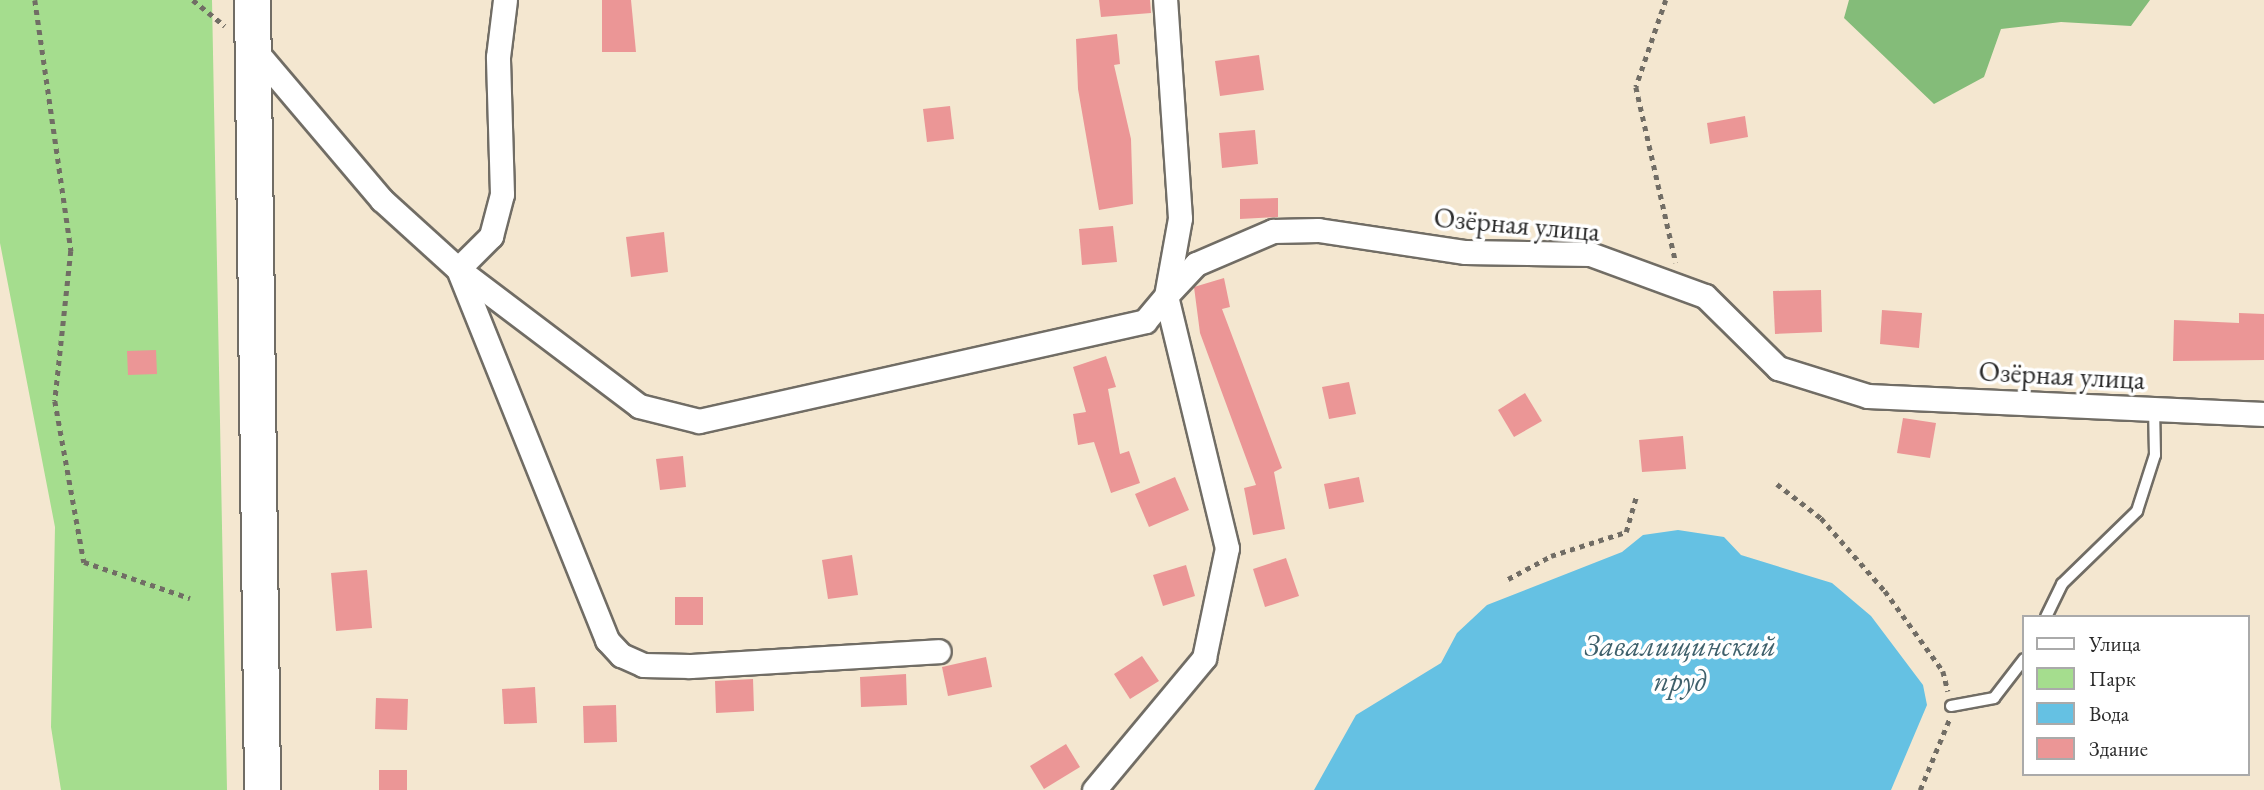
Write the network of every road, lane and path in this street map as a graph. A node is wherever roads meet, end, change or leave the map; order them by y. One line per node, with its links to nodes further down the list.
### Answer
1 (35, 0): 15 (path)
2 (252, 0): 6 (main road)
3 (505, 0): 7 (street)
4 (1165, 0): 9 (street)
5 (1666, 0): 8 (path)
6 (253, 48): 7 (street, Озёрная улица); 20 (main road)
7 (458, 269): 9 (street, Озёрная улица); 17 (street)
8 (1682, 288): 9 (street, Озёрная улица); 10 (street, Озёрная улица)
9 (1166, 296): 21 (street)
10 (2154, 409): 11 (street, Озёрная улица); 16 (lane)
11 (2264, 414)
12 (1777, 484): 19 (path)
13 (1636, 497): 14 (path)
14 (1508, 579)
15 (190, 598)
16 (2047, 615)
17 (939, 651)
18 (2022, 662): 19 (lane)
19 (1951, 706): 22 (path)
20 (262, 790)
21 (1094, 790)
22 (1920, 790)

